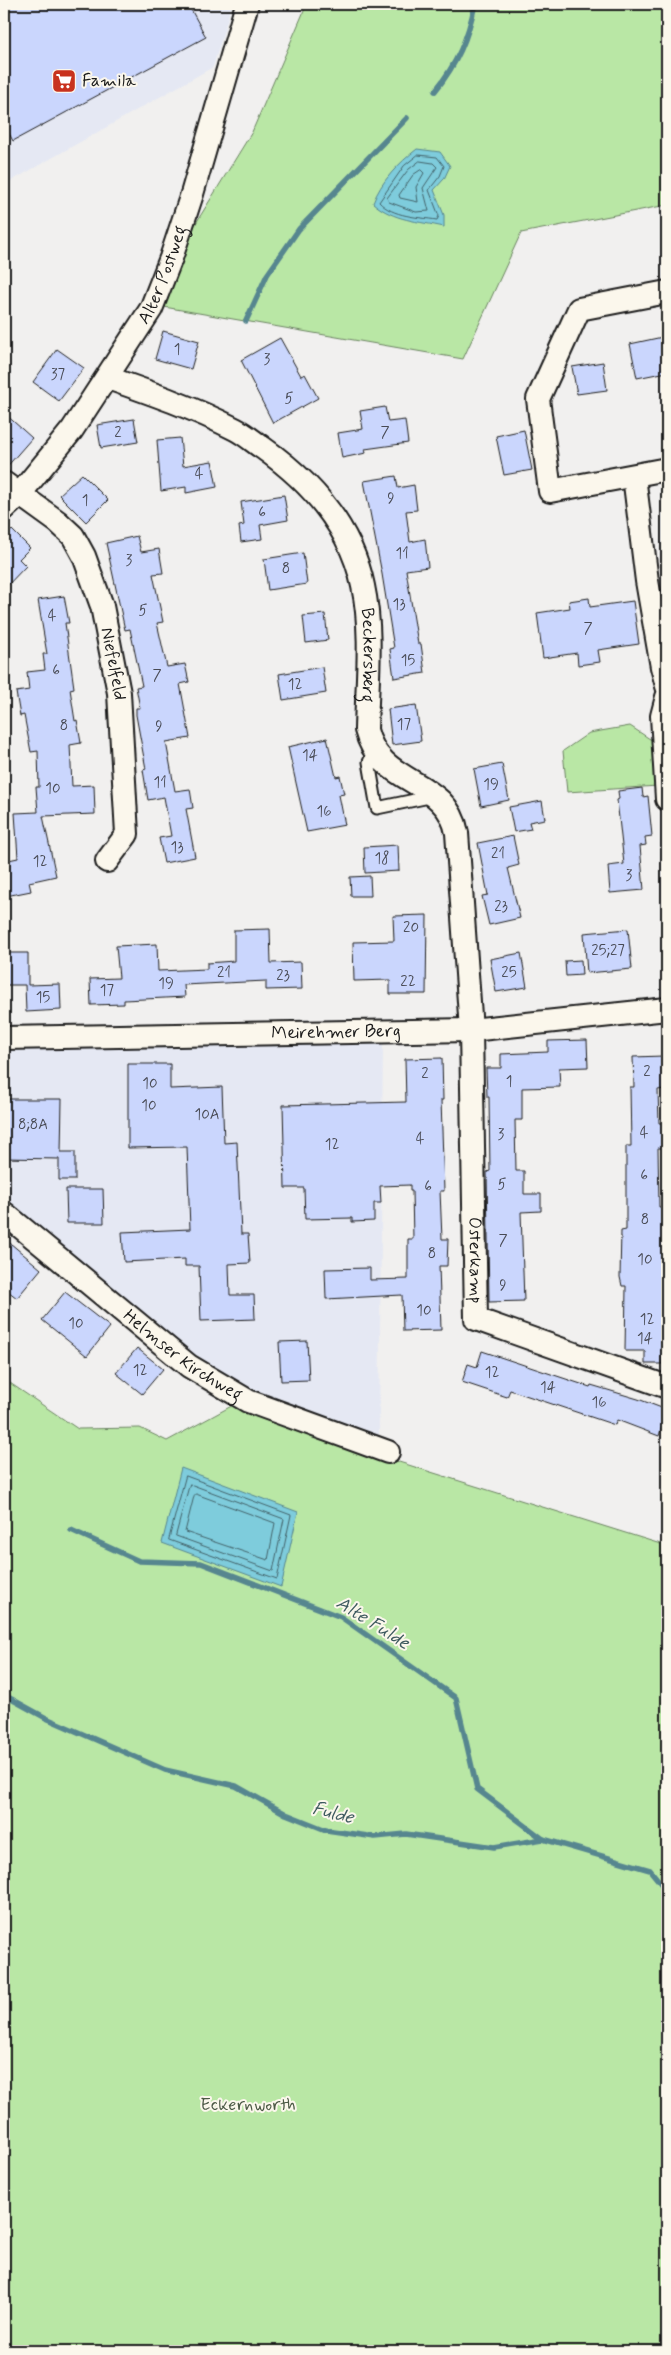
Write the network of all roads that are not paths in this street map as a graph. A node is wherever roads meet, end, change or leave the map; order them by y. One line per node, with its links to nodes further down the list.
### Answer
1 (247, 4): 3 (street, Alter Postweg)
2 (667, 292): 5 (street)
3 (108, 378): 6 (street, Alter Postweg); 9 (street, Beckersberg)
4 (667, 469): 5 (street)
5 (634, 476): 7 (street)
6 (9, 496): 12 (street, Niefelfeld)
7 (667, 686)
8 (667, 697): 11 (street)
9 (374, 752): 10 (street); 10 (lane)
10 (436, 796): 14 (street)
11 (667, 799)
12 (107, 861)
13 (667, 1009): 14 (street, Meirehmer Berg)
14 (472, 1030): 15 (street, Meirehmer Berg); 17 (street, Osterkamp)
15 (4, 1038)
16 (4, 1213): 18 (street, Helmser Kirchweg)
17 (667, 1387)
18 (388, 1452)

